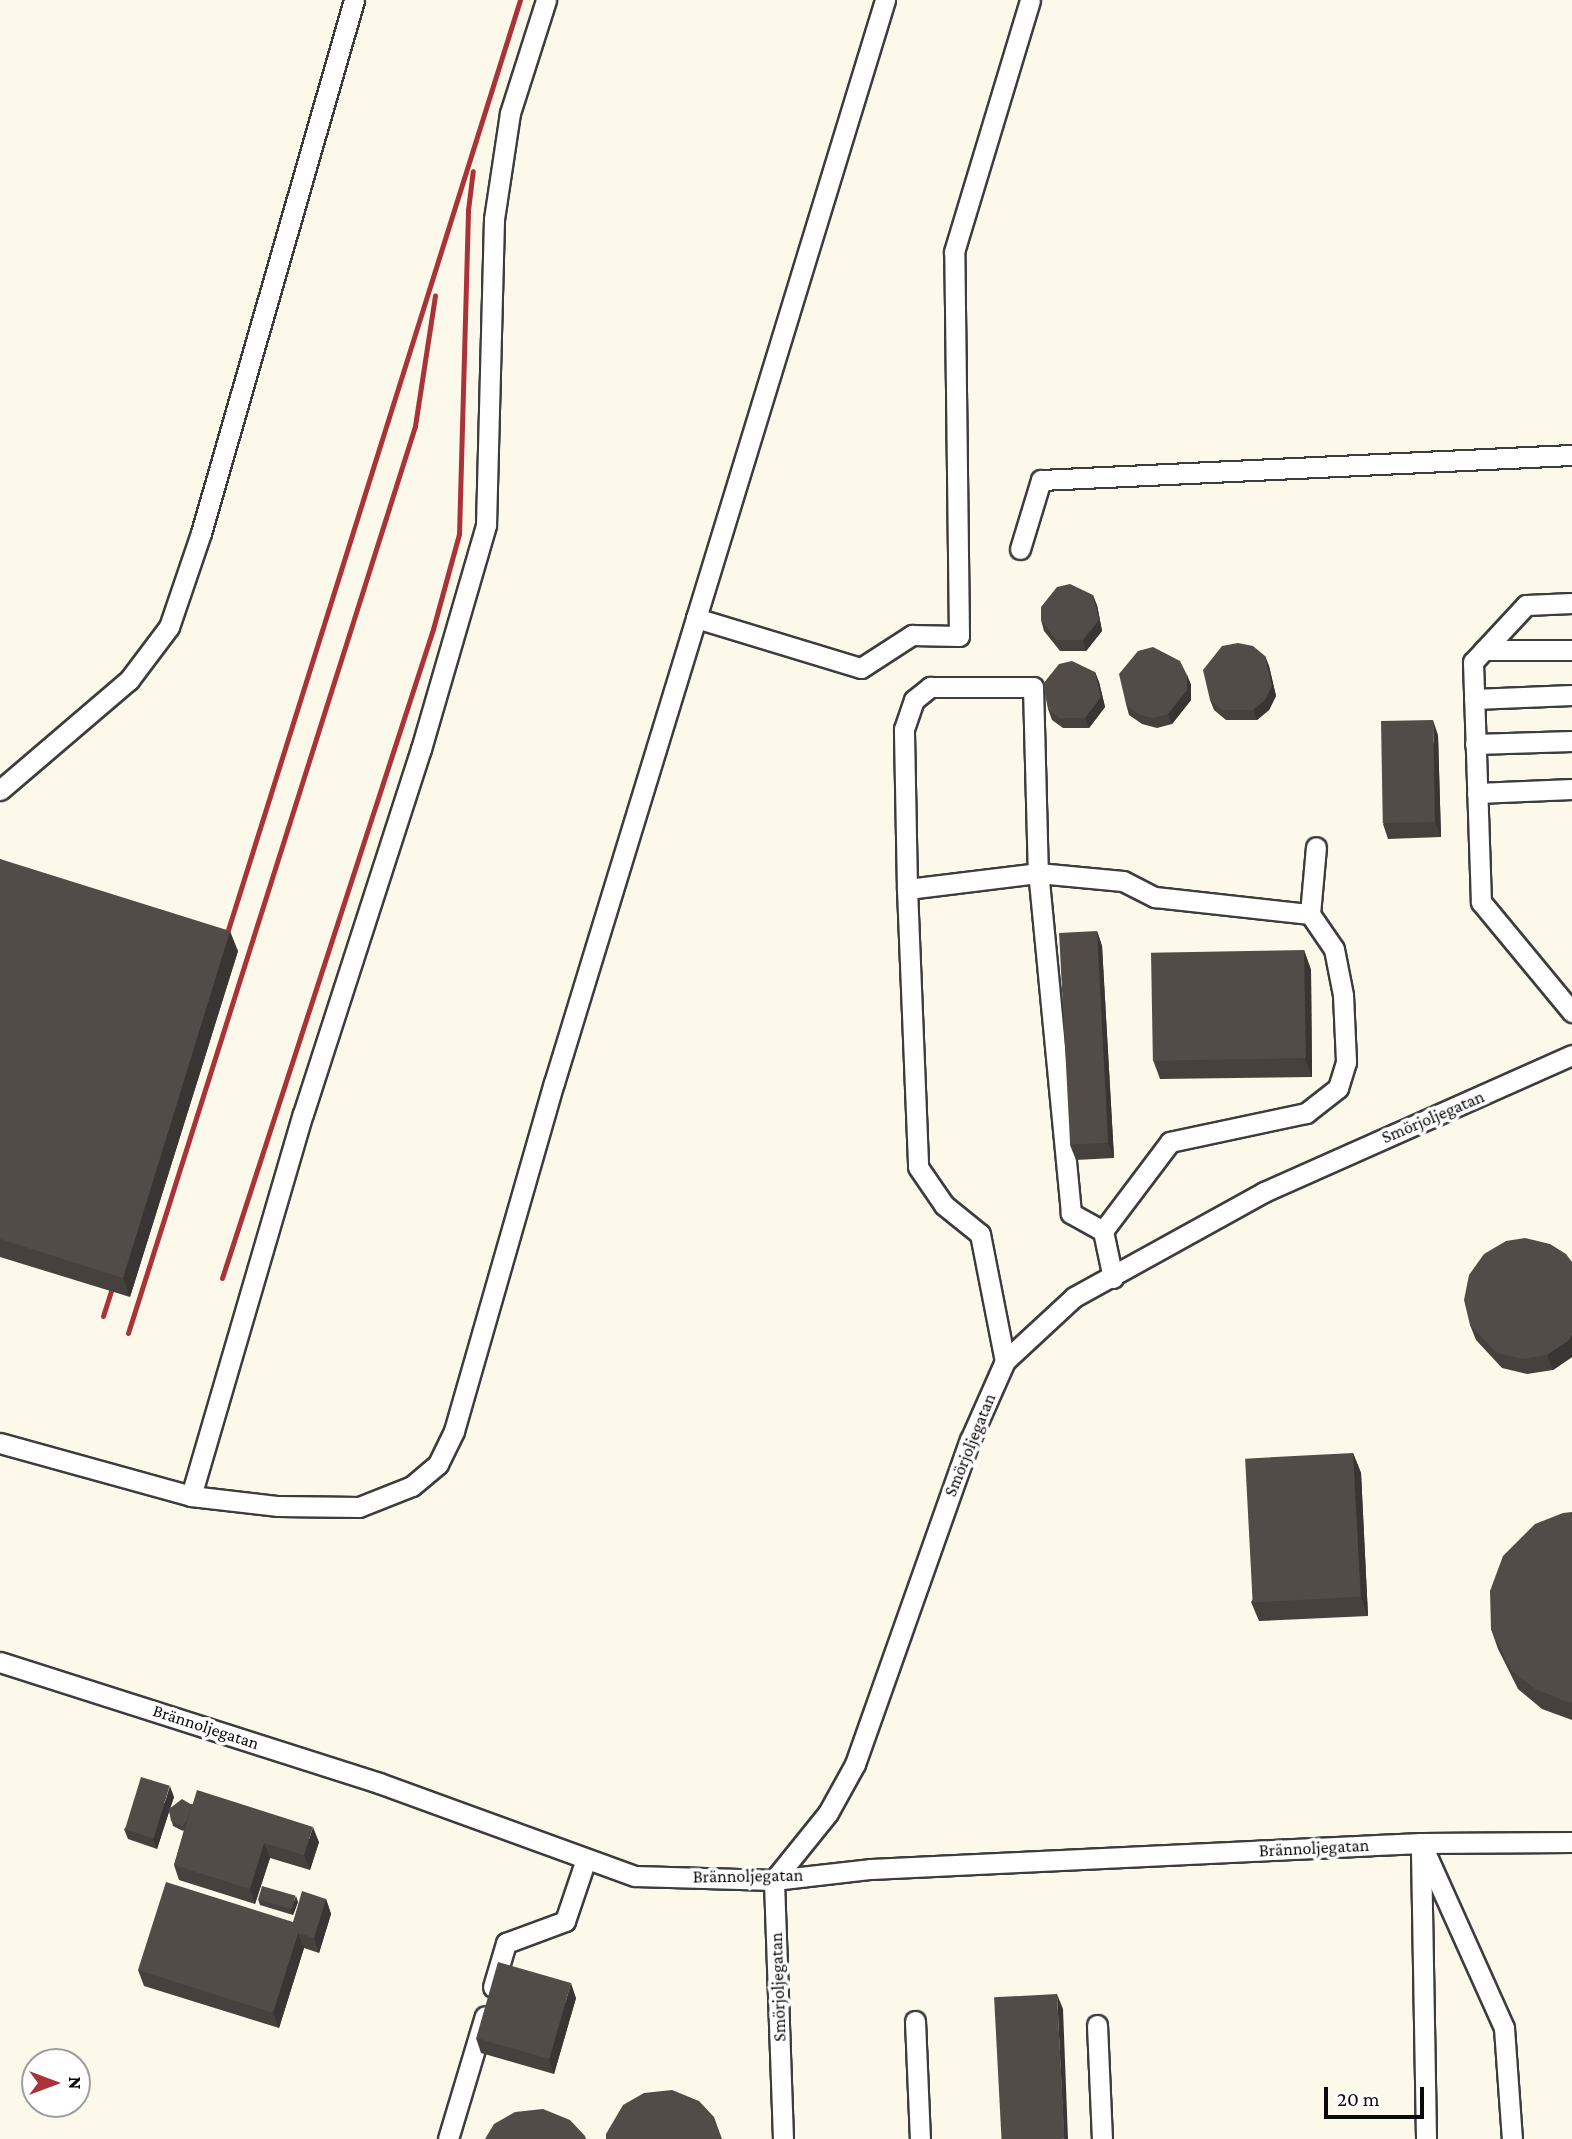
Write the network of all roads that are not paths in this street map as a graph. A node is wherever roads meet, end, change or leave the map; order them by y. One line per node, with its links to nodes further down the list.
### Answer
1 (354, 0): 16 (lane)
2 (546, 0): 28 (lane)
3 (885, 0): 8 (lane)
4 (1030, 0): 8 (lane)
5 (1572, 455): 6 (lane)
6 (1020, 549)
7 (1572, 603): 9 (lane)
8 (696, 618): 28 (lane)
9 (1484, 650): 10 (lane); 12 (lane)
10 (1572, 650)
11 (1572, 695): 12 (lane)
12 (1474, 699): 14 (lane)
13 (1572, 741): 14 (lane)
14 (1475, 744): 17 (lane)
15 (1572, 789): 17 (lane)
16 (0, 790)
17 (1477, 793): 22 (lane)
18 (1317, 847): 21 (lane)
19 (1038, 873): 20 (lane); 20 (lane); 21 (lane); 24 (lane)
20 (907, 889): 26 (lane)
21 (1310, 914): 24 (lane)
22 (1572, 1012)
23 (1572, 1055): 25 (lane, Smörjoljegatan)
24 (1103, 1231): 25 (lane)
25 (1113, 1278): 26 (lane, Smörjoljegatan)
26 (1005, 1360): 33 (lane, Smörjoljegatan)
27 (0, 1443): 28 (lane)
28 (191, 1496)
29 (0, 1662): 32 (lane, Brännoljegatan)
30 (1572, 1842): 31 (lane, Brännoljegatan)
31 (1421, 1843): 33 (lane, Brännoljegatan); 40 (lane); 41 (lane)
32 (586, 1859): 33 (lane, Brännoljegatan); 36 (lane)
33 (774, 1880): 37 (lane, Smörjoljegatan)
34 (915, 2021): 38 (lane)
35 (1097, 2025): 39 (lane)
36 (448, 2139)
37 (783, 2139)
38 (920, 2139)
39 (1102, 2139)
40 (1426, 2139)
41 (1512, 2139)

